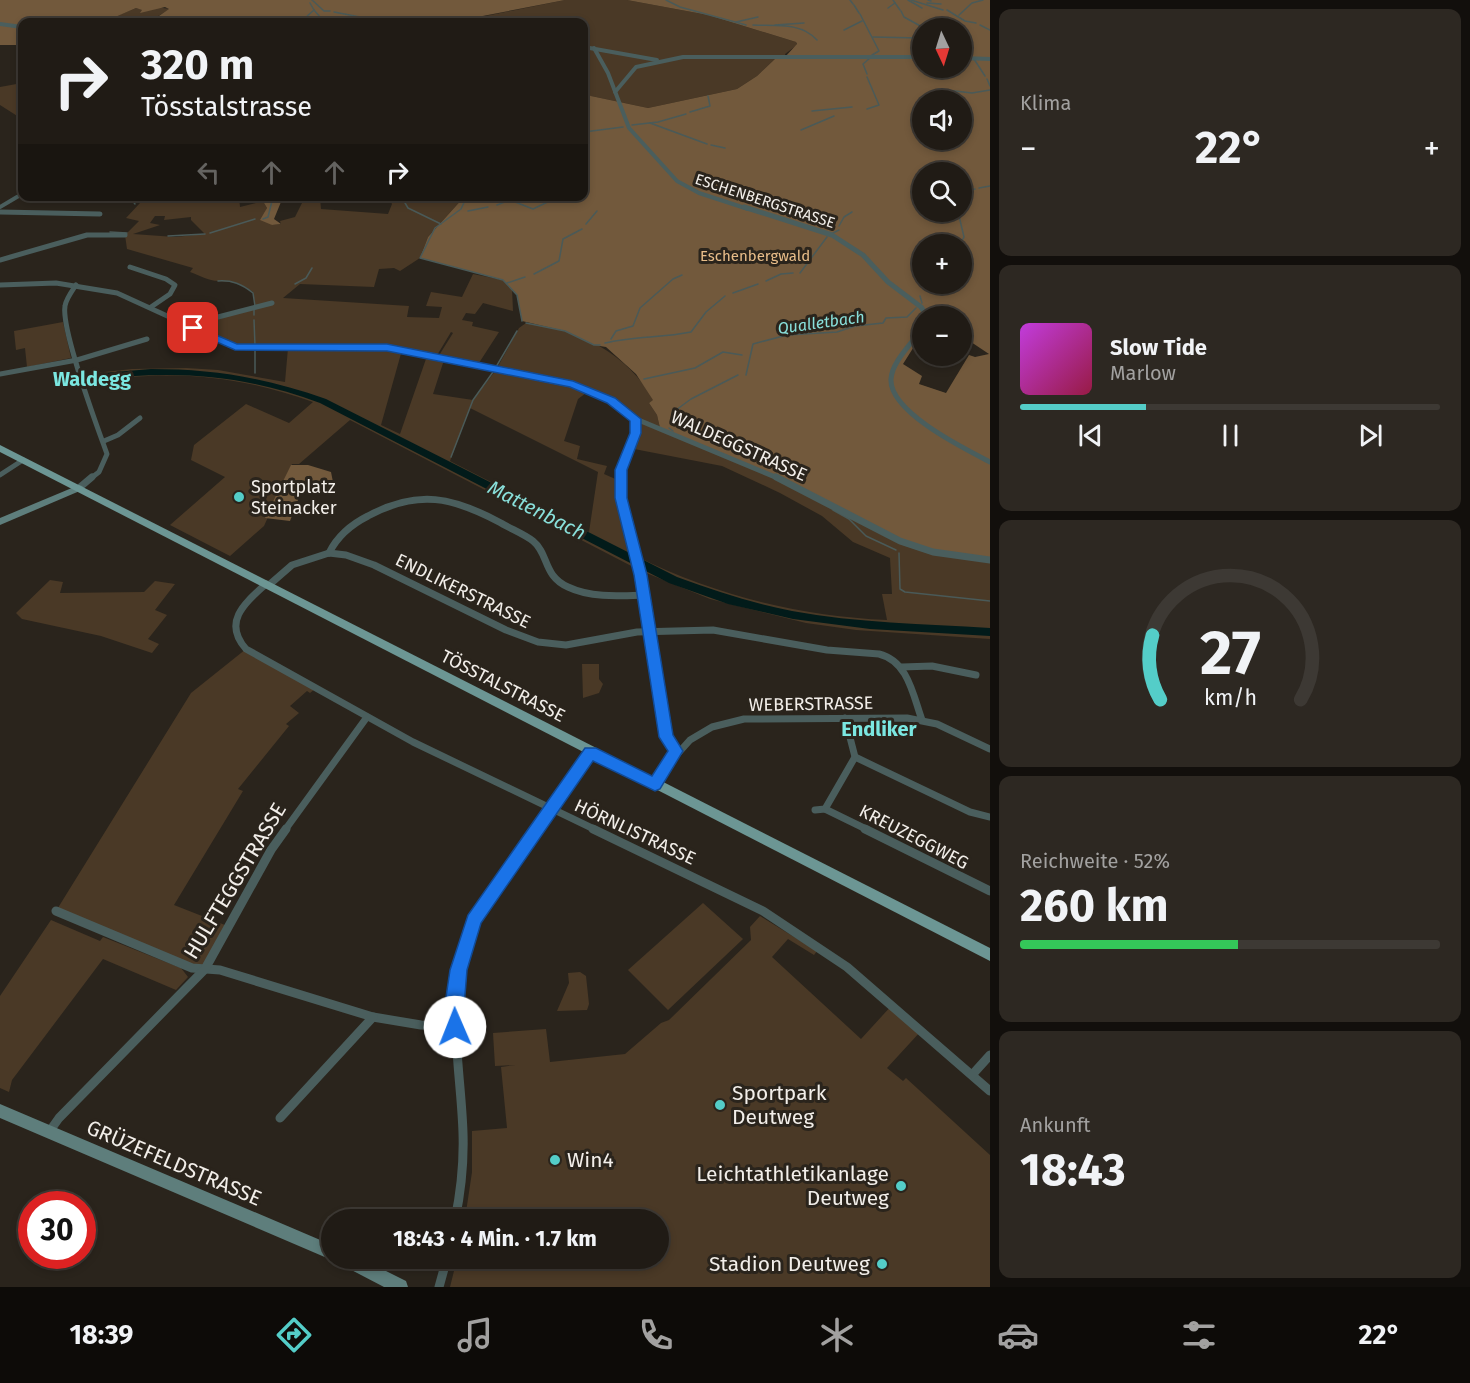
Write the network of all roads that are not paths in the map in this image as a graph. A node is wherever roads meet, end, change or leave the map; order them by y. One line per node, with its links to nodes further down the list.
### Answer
1 (0, 24): 2 (street)
2 (18, 26)
3 (588, 47): 4 (street)
4 (594, 48): 8 (street); 9 (street, ESCHENBERGSTRASSE)
5 (912, 57): 8 (street)
6 (972, 58): 7 (street)
7 (990, 59)
8 (660, 61): 9 (street)
9 (615, 92): 22 (street, ESCHENBERGSTRASSE)
10 (18, 196): 12 (street)
11 (0, 200): 12 (street)
12 (9, 202): 13 (street)
13 (0, 207)
14 (0, 212): 15 (street)
15 (100, 214)
16 (125, 235): 17 (street)
17 (0, 260)
18 (130, 267): 23 (street)
19 (0, 285): 20 (street, WALDEGGSTRASSE)
20 (76, 285): 23 (street, WALDEGGSTRASSE); 27 (street)
21 (272, 303): 24 (street)
22 (920, 306)
23 (151, 307): 24 (street, WALDEGGSTRASSE)
24 (193, 328): 30 (street, WALDEGGSTRASSE)
25 (147, 339): 27 (street)
26 (912, 343): 34 (street)
27 (77, 360): 28 (street); 31 (street)
28 (0, 374)
29 (140, 418): 31 (street)
30 (636, 419): 39 (street, WALDEGGSTRASSE); 41 (street)
31 (104, 441): 36 (street)
32 (0, 448): 33 (main road, TÖSSTALSTRASSE)
33 (23, 460): 35 (street); 36 (main road, TÖSSTALSTRASSE)
34 (990, 462)
35 (0, 475)
36 (79, 488): 37 (main road); 40 (main road, TÖSSTALSTRASSE)
37 (0, 522)
38 (329, 553): 40 (street, ENDLIKERSTRASSE); 41 (street); 42 (street, ENDLIKERSTRASSE)
39 (990, 560)
40 (267, 585): 45 (street, HÖRNLISTRASSE); 50 (main road, TÖSSTALSTRASSE)
41 (644, 595): 42 (street)
42 (650, 632): 43 (street, ENDLIKERSTRASSE); 49 (street)
43 (902, 667): 44 (street, ENDLIKERSTRASSE); 47 (street)
44 (976, 675)
45 (367, 717): 53 (street, HÖRNLISTRASSE); 60 (street, HULFTEGGSTRASSE)
46 (845, 718): 47 (street, WEBERSTRASSE); 49 (street, WEBERSTRASSE); 51 (street)
47 (922, 720): 48 (street, WEBERSTRASSE)
48 (990, 749)
49 (676, 751): 52 (street, WEBERSTRASSE)
50 (591, 752): 52 (main road, TÖSSTALSTRASSE); 53 (street)
51 (855, 757): 54 (street); 56 (street)
52 (655, 785): 59 (main road, TÖSSTALSTRASSE)
53 (550, 808): 62 (street); 64 (street, HÖRNLISTRASSE)
54 (825, 809): 55 (street); 57 (street, KREUZEGGWEG)
55 (815, 810)
56 (990, 817)
57 (990, 891)
58 (56, 911): 60 (street)
59 (990, 955)
60 (205, 969): 61 (street); 68 (street, HULFTEGGSTRASSE)
61 (373, 1017): 62 (street); 67 (street)
62 (455, 1027): 69 (street)
63 (990, 1055): 64 (street)
64 (972, 1075): 65 (street, HÖRNLISTRASSE)
65 (990, 1091)
66 (0, 1111): 68 (main road, GRÜZEFELDSTRASSE)
67 (280, 1118)
68 (49, 1132): 70 (main road, GRÜZEFELDSTRASSE)
69 (457, 1209)
70 (321, 1248)
71 (365, 1269): 73 (main road)
72 (444, 1269): 74 (street)
73 (400, 1287)
74 (439, 1287)

